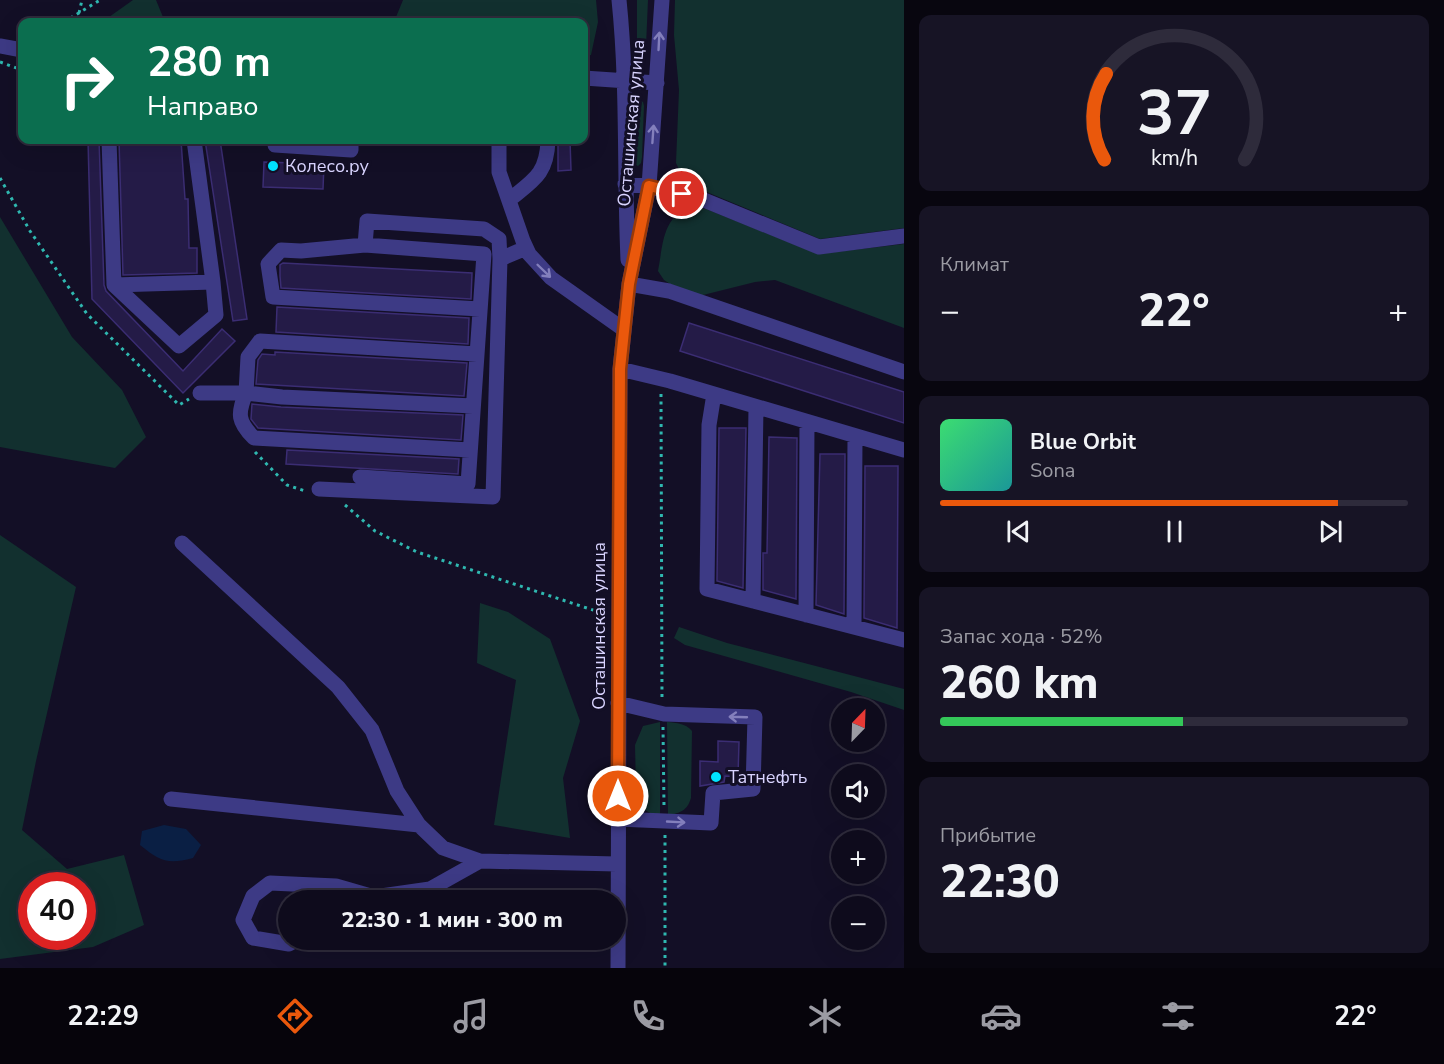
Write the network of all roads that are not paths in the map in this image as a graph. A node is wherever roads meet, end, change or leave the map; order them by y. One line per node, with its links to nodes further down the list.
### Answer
1 (619, 0): 6 (street, Осташинская улица)
2 (662, 0): 7 (street, Осташинская улица, one-way to 2)
3 (0, 46): 4 (street)
4 (18, 49)
5 (588, 78): 6 (street)
6 (626, 80): 7 (street); 14 (street, Осташинская улица)
7 (657, 83): 15 (street, Осташинская улица, one-way to 7)
8 (110, 144): 23 (street)
9 (196, 144): 21 (street)
10 (275, 144): 11 (street)
11 (351, 144)
12 (499, 144): 16 (street)
13 (548, 144): 16 (street)
14 (624, 184): 15 (street); 22 (street, Осташинская улица)
15 (649, 186): 17 (street); 22 (street, Осташинская улица)
16 (509, 200): 19 (street)
17 (904, 236)
18 (365, 245): 20 (street); 24 (street); 24 (street)
19 (526, 248): 20 (street); 25 (street, one-way to 25)
20 (500, 259): 39 (street)
21 (213, 282): 23 (street); 23 (street)
22 (629, 284): 25 (street, Осташинская улица); 28 (street)
23 (114, 285)
24 (480, 309): 26 (street)
25 (623, 329): 27 (street, Осташинская улица)
26 (477, 354): 30 (street); 32 (street)
27 (620, 369): 31 (street); 45 (street, Осташинская улица)
28 (904, 372)
29 (200, 393): 30 (street)
30 (246, 393): 32 (street); 36 (street)
31 (714, 394): 33 (street); 41 (street)
32 (473, 406): 36 (street)
33 (756, 406): 34 (street); 41 (street)
34 (807, 422): 35 (street); 42 (street)
35 (855, 436): 37 (street); 43 (street)
36 (470, 450): 38 (street)
37 (904, 450)
38 (360, 477)
39 (319, 489)
40 (182, 543): 48 (street)
41 (753, 601): 42 (street)
42 (806, 615): 43 (street)
43 (854, 627): 44 (street)
44 (904, 640)
45 (618, 703): 47 (street, Осташинская улица); 47 (street, one-way to 45)
46 (171, 799): 48 (street)
47 (618, 819): 50 (street, Осташинская улица)
48 (419, 825): 49 (street)
49 (480, 861): 50 (street); 52 (street)
50 (617, 864): 54 (street, Осташинская улица)
51 (348, 890): 53 (street)
52 (424, 890)
53 (278, 942)
54 (618, 968)

